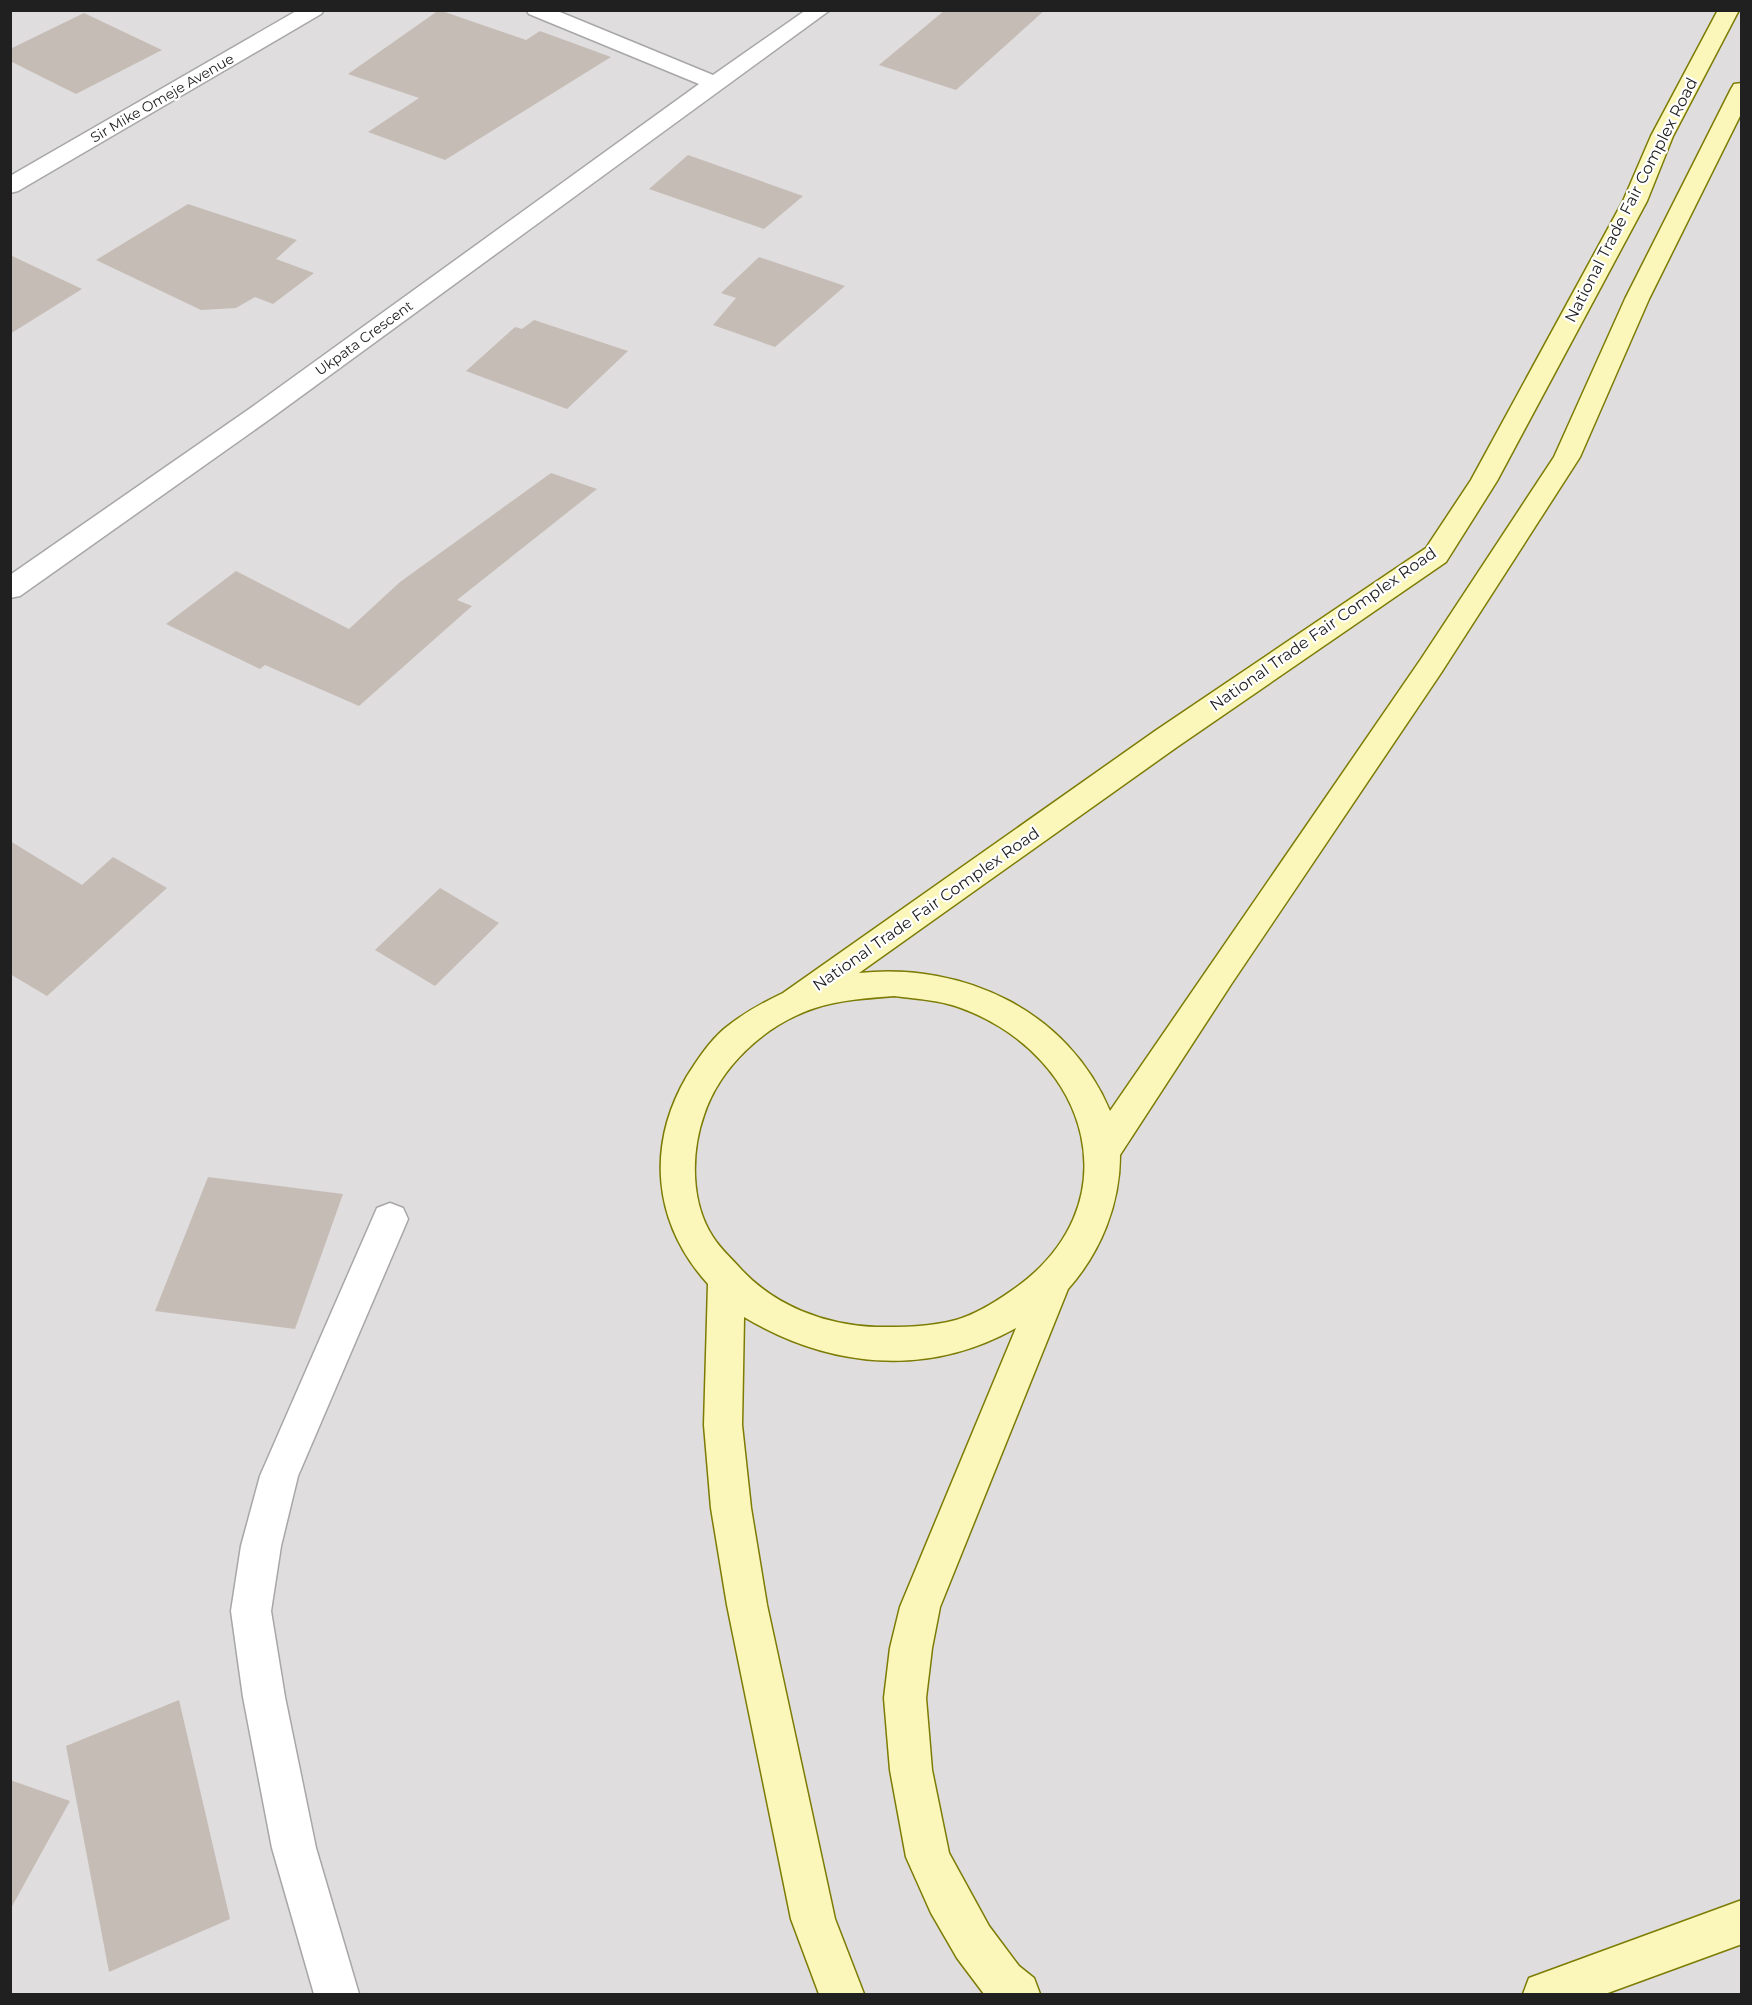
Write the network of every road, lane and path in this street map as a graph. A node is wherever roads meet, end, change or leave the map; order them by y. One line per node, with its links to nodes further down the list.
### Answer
1 (314, 10): 7 (street, Sir Mike Omeje Avenue)
2 (536, 10): 5 (street)
3 (820, 10): 5 (street, Ukpata Crescent)
4 (1729, 10): 9 (main road, National Trade Fair Complex Road)
5 (715, 82): 8 (street, Ukpata Crescent)
6 (1742, 89): 10 (main road)
7 (10, 186)
8 (10, 589)
9 (795, 1001): 10 (main road); 13 (main road)
10 (1102, 1152): 12 (main road)
11 (390, 1219): 15 (street)
12 (1054, 1280): 13 (main road); 17 (main road)
13 (726, 1281): 16 (main road)
14 (1742, 1922): 18 (main road)
15 (336, 1995)
16 (841, 1995)
17 (1018, 1995)
18 (1545, 1995)

